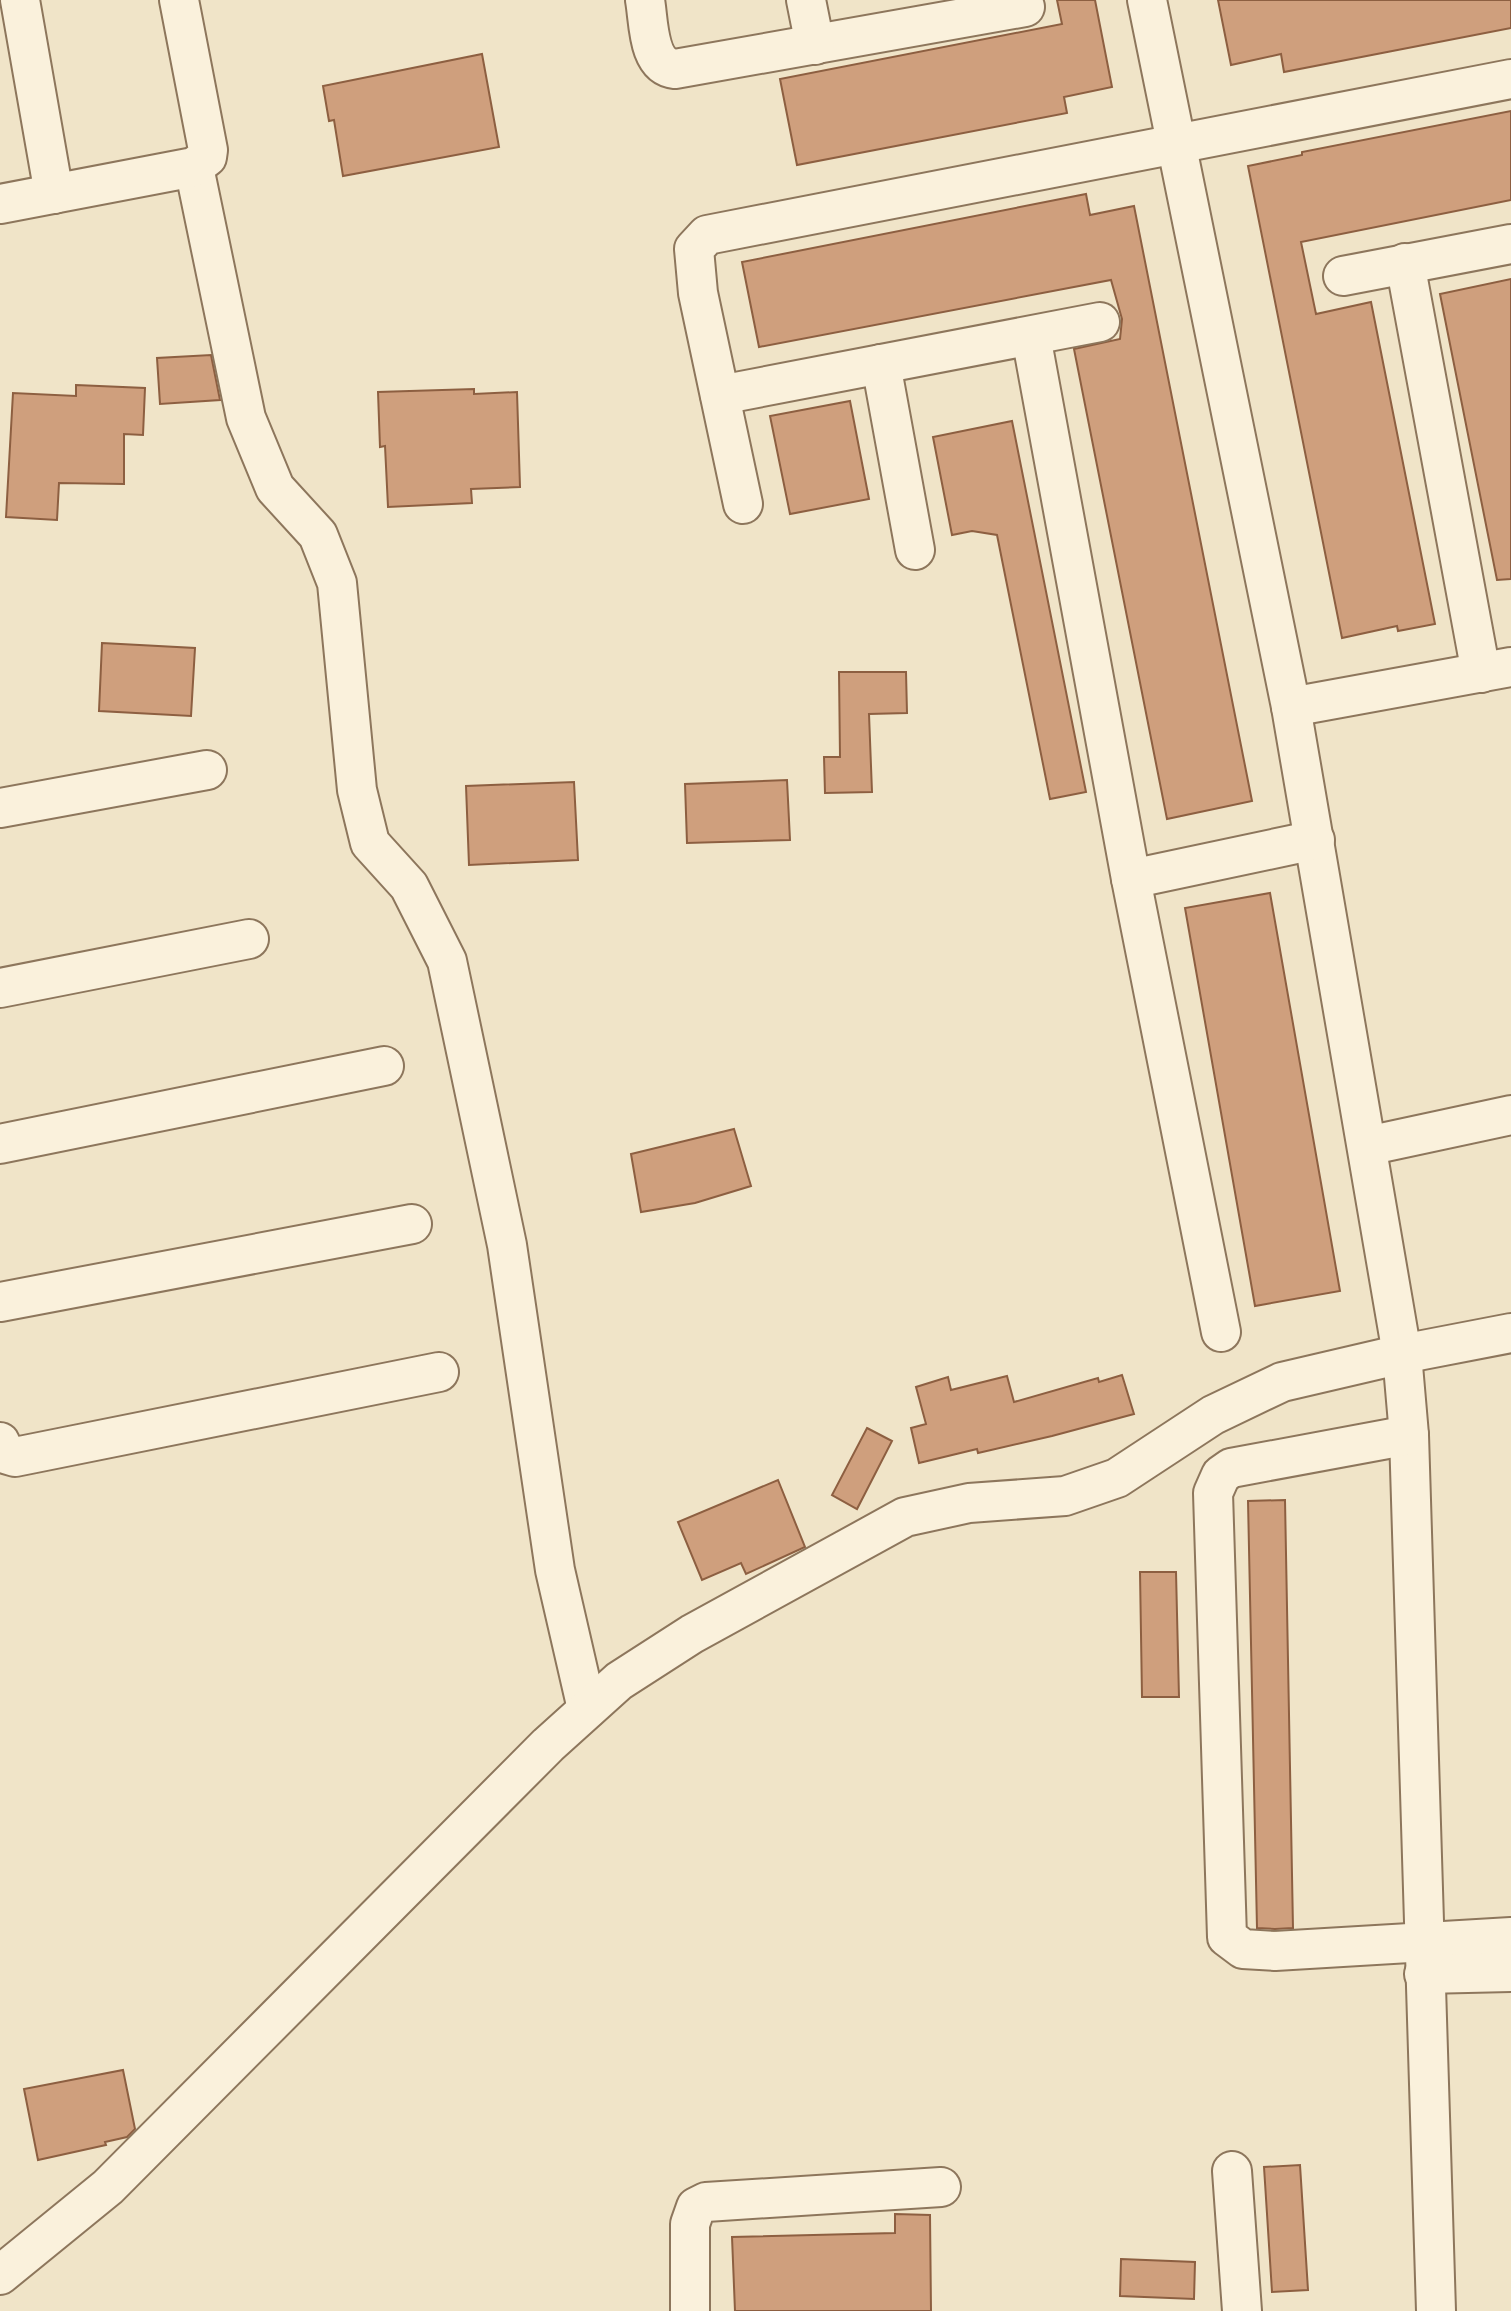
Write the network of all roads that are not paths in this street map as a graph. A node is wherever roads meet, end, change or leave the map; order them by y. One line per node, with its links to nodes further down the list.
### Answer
1 (20, 0): 12 (street)
2 (179, 0): 11 (street)
3 (645, 0): 8 (street)
4 (806, 0): 8 (street)
5 (1147, 0): 10 (street)
6 (1025, 7): 7 (street)
7 (962, 9): 8 (street)
8 (815, 45)
9 (1511, 79): 10 (street)
10 (1174, 143): 20 (street); 24 (street)
11 (194, 166): 12 (street); 43 (street)
12 (54, 194): 13 (street)
13 (0, 204)
14 (1511, 244): 15 (street)
15 (1405, 263): 16 (street); 23 (street)
16 (1343, 276)
17 (1100, 322): 18 (street)
18 (1031, 336): 19 (street); 28 (street)
19 (881, 364): 20 (street); 22 (street)
20 (720, 396): 21 (street)
21 (743, 503)
22 (915, 550)
23 (1496, 670): 24 (street)
24 (1291, 707): 27 (street)
25 (207, 770): 26 (street)
26 (0, 808)
27 (1315, 840): 28 (street); 34 (street)
28 (1131, 878): 37 (street)
29 (248, 939): 30 (street)
30 (0, 988)
31 (384, 1066): 33 (street)
32 (1511, 1115): 34 (street)
33 (0, 1144)
34 (1367, 1146): 39 (street)
35 (412, 1224): 36 (street)
36 (0, 1302)
37 (1221, 1332)
38 (1511, 1333): 39 (street)
39 (1402, 1354): 41 (street); 43 (street)
40 (439, 1371): 42 (street)
41 (1409, 1435): 45 (street); 45 (street)
42 (0, 1442)
43 (587, 1709): 49 (street)
44 (1511, 1937): 45 (street)
45 (1423, 1957): 46 (street); 52 (street)
46 (1511, 1972)
47 (1232, 2171): 51 (street)
48 (941, 2187): 50 (street)
49 (0, 2275)
50 (690, 2311)
51 (1242, 2311)
52 (1436, 2311)

